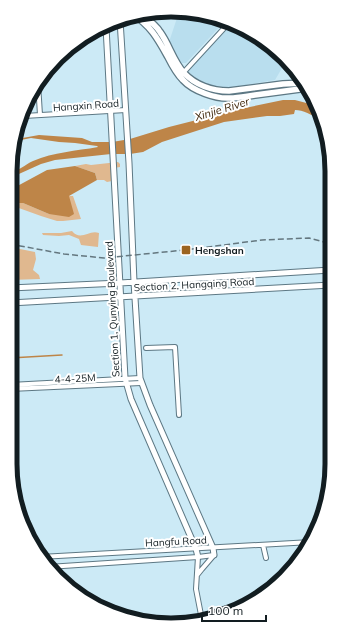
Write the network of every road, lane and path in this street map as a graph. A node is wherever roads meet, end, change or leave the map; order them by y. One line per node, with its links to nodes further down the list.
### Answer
1 (142, 20): 5 (main road)
2 (120, 25): 9 (street)
3 (225, 27): 5 (street)
4 (106, 32): 10 (street)
5 (181, 74): 6 (main road); 7 (main road)
6 (298, 83)
7 (301, 89)
8 (39, 93): 11 (street)
9 (126, 110): 10 (street, Hangxin Road); 14 (street)
10 (110, 111): 11 (street, Hangxin Road); 15 (street, Section 1, Qunying Boulevard)
11 (40, 115): 12 (street, Hangxin Road)
12 (27, 116)
13 (325, 270): 14 (street, Section 2, Hangqing Road)
14 (134, 282): 15 (street, Section 2, Hangqing Road); 18 (street)
15 (120, 283): 17 (street, Section 2, Hangqing Road); 19 (street, Section 1, Qunying Boulevard)
16 (325, 285): 18 (street, Section 2, Hangqing Road)
17 (17, 288)
18 (135, 296): 19 (street, Section 2, Hangqing Road); 22 (street)
19 (121, 297): 20 (street, Section 2, Hangqing Road); 23 (street, Section 1, Qunying Boulevard)
20 (17, 303)
21 (146, 348): 26 (street)
22 (140, 380): 23 (street, 4-4-25M); 29 (street)
23 (125, 381): 24 (street, 4-4-25M); 25 (street, 4-4-25M); 30 (street, Section 1, Qunying Boulevard)
24 (17, 385)
25 (17, 389)
26 (179, 415)
27 (303, 542): 28 (street, Hangfu Road)
28 (263, 545): 29 (street, Hangfu Road); 34 (street)
29 (213, 548): 30 (street, Hangfu Road); 31 (street)
30 (196, 549): 32 (street, Hangfu Road); 33 (street, Section 1, Qunying Boulevard)
31 (214, 555): 33 (street, Hangfu Road); 36 (street)
32 (48, 557)
33 (198, 557): 35 (street, Hangfu Road); 36 (street)
34 (266, 558)
35 (55, 566)
36 (197, 577): 37 (street)
37 (201, 615)

